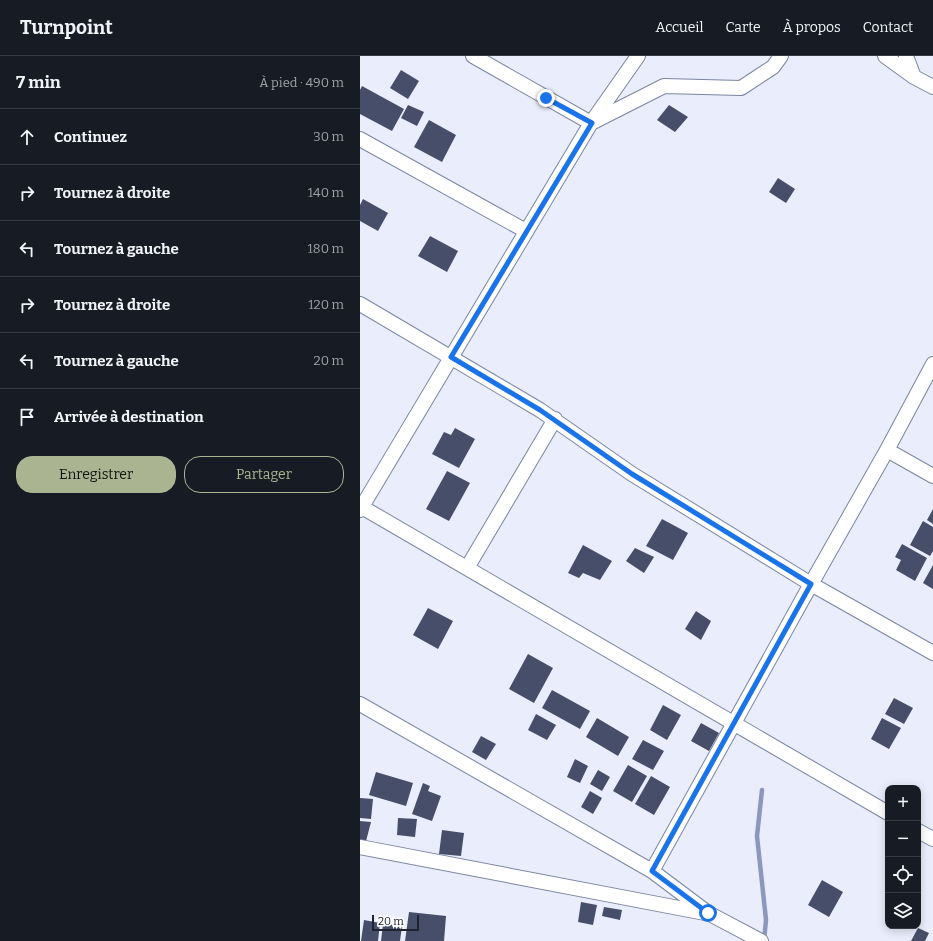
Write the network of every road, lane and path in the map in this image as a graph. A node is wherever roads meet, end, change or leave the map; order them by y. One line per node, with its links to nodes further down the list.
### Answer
1 (473, 56): 8 (street)
2 (638, 56): 8 (street)
3 (781, 56): 8 (street)
4 (885, 56): 6 (street)
5 (906, 56): 6 (street)
6 (914, 77): 7 (street)
7 (933, 88)
8 (592, 123): 10 (street)
9 (360, 139): 10 (street)
10 (526, 231): 12 (street)
11 (360, 304): 12 (street)
12 (451, 357): 14 (street); 17 (street)
13 (933, 364): 15 (street)
14 (554, 419): 18 (street); 19 (street)
15 (887, 450): 16 (street); 19 (street)
16 (933, 476)
17 (361, 508): 18 (street)
18 (467, 568): 22 (street)
19 (811, 584): 20 (street); 22 (street)
20 (933, 653)
21 (360, 704): 27 (street)
22 (733, 723): 23 (street); 27 (street)
23 (885, 811)
24 (921, 833): 25 (street)
25 (933, 839)
26 (360, 847): 28 (street)
27 (652, 871): 28 (street)
28 (708, 913): 29 (street)
29 (761, 941)

